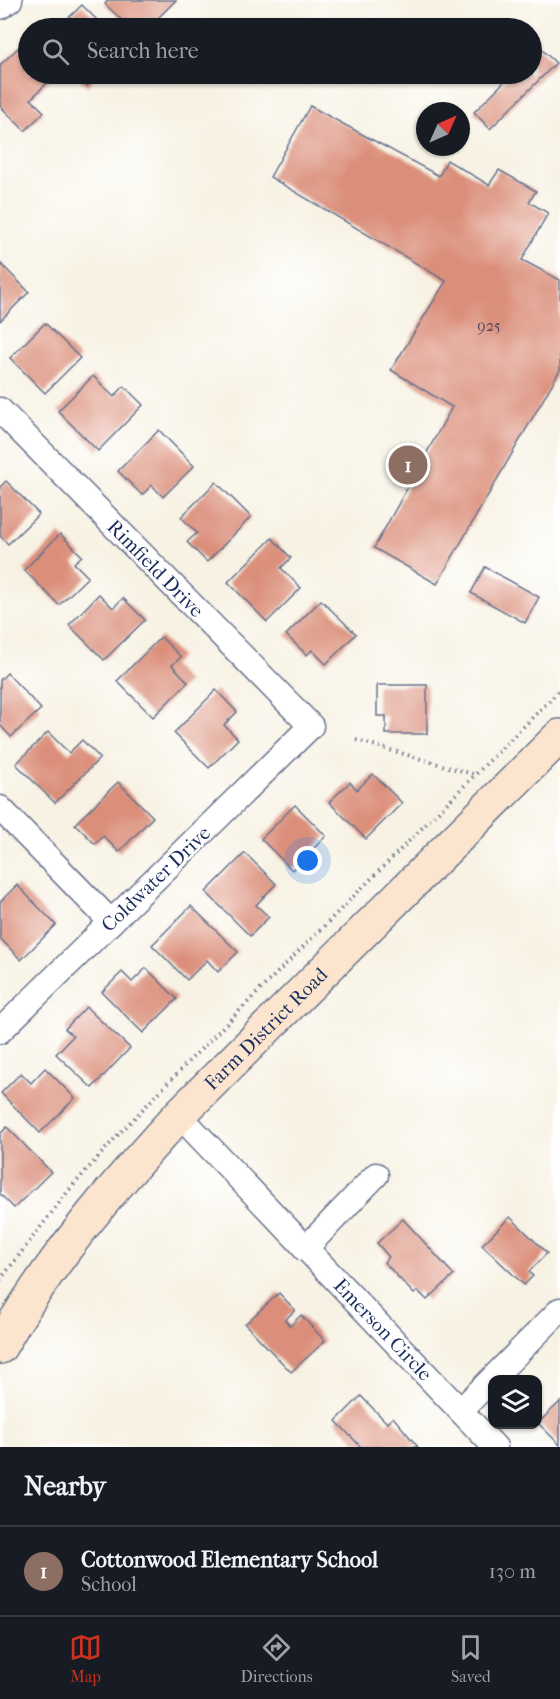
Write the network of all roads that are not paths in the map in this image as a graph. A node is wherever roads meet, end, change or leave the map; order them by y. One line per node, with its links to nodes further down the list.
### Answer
1 (10, 0): 2 (street)
2 (0, 7)
3 (0, 410): 4 (street, Rimfield Drive)
4 (311, 726): 7 (street, Coldwater Drive)
5 (560, 736): 9 (street, Farm District Road)
6 (0, 808): 7 (street)
7 (111, 922): 8 (street, Coldwater Drive)
8 (0, 1031)
9 (179, 1115): 11 (street, Emerson Circle); 13 (street, Farm District Road)
10 (376, 1175): 11 (street)
11 (305, 1249): 14 (street, Emerson Circle)
12 (560, 1310): 14 (street)
13 (0, 1347)
14 (461, 1410): 15 (street, Emerson Circle)
15 (495, 1447)

